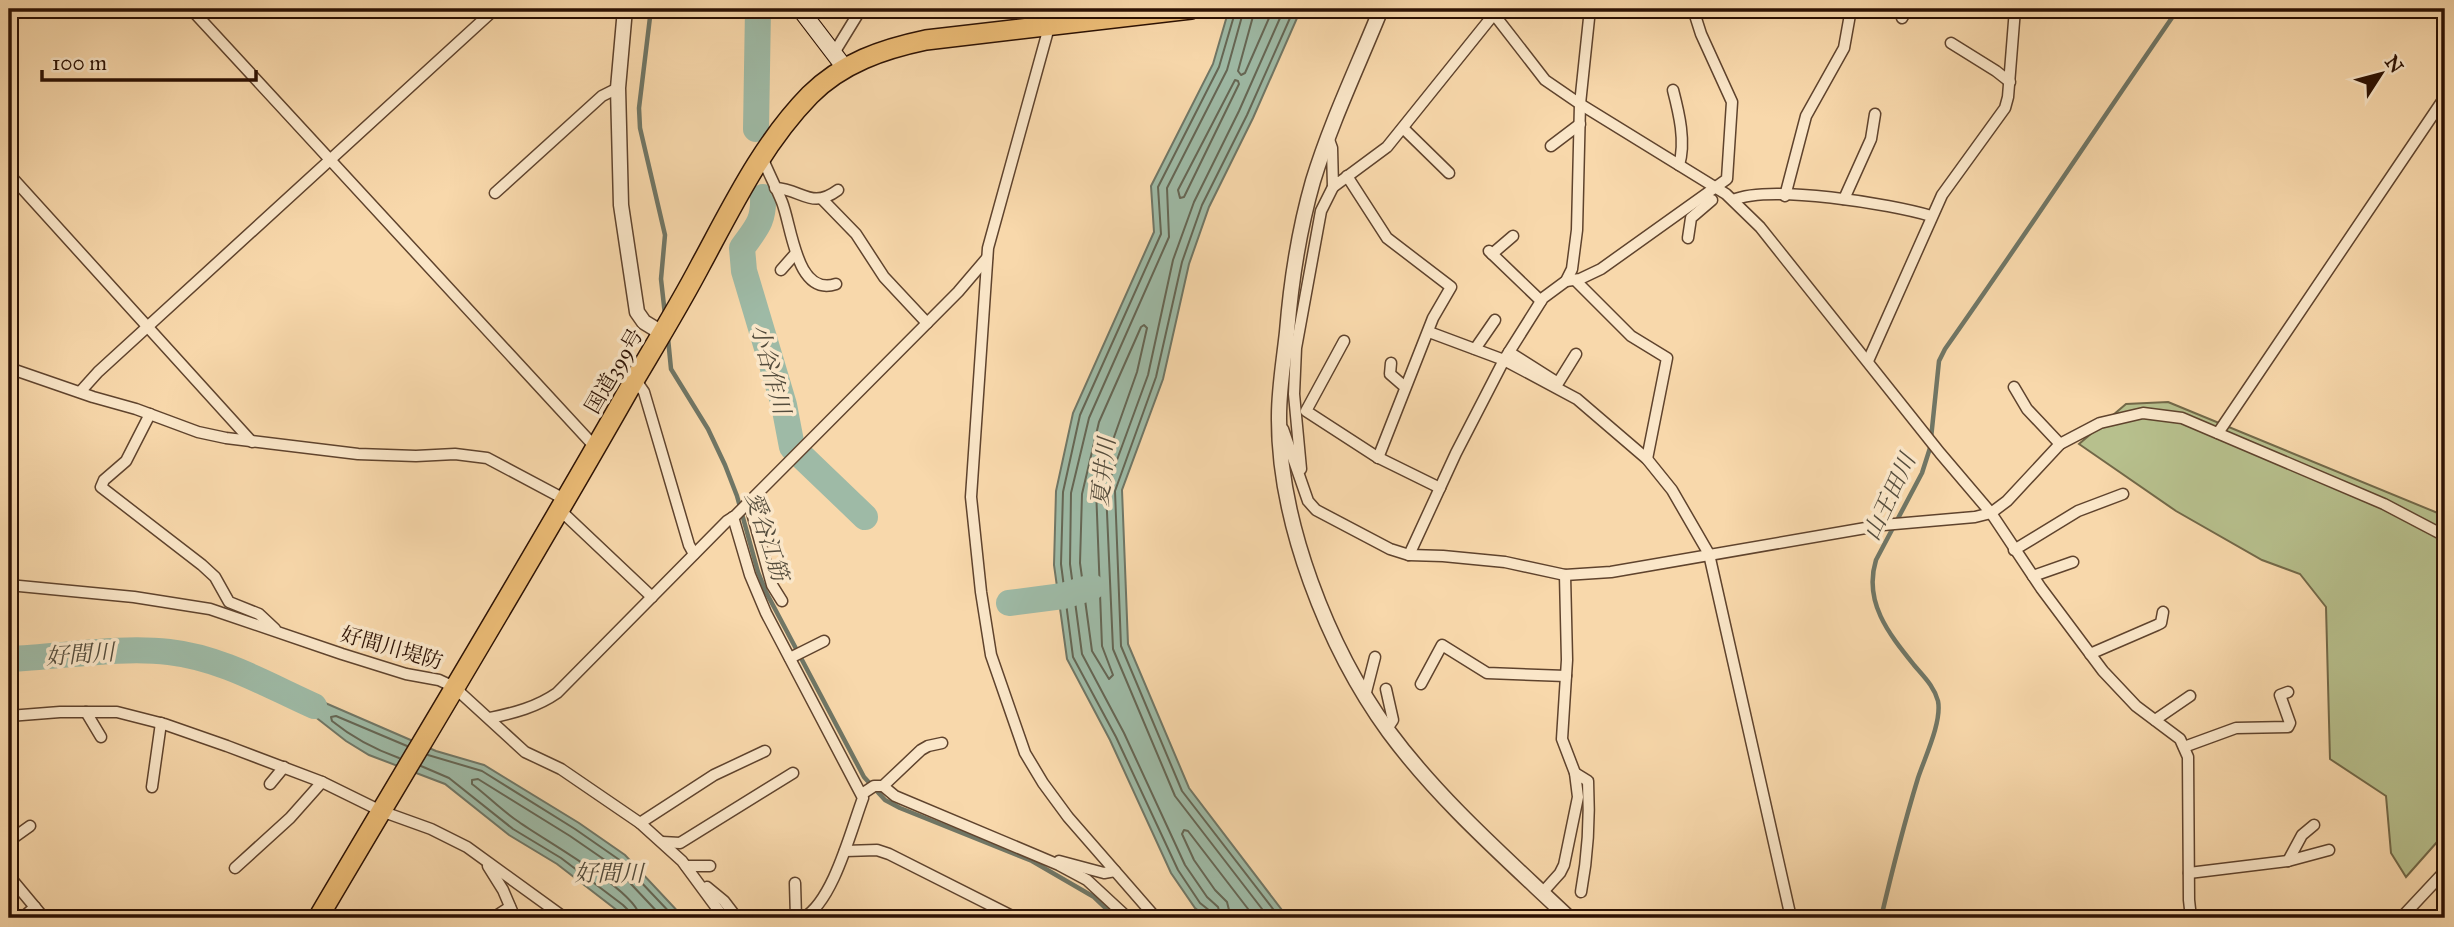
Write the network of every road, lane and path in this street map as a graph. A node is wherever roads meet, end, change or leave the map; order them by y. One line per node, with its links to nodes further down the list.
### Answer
1 (191, 9): 27 (street)
2 (495, 9): 27 (street)
3 (625, 9): 17 (street)
4 (800, 9): 15 (main road)
5 (861, 9): 15 (street)
6 (1191, 9): 13 (highway, 国道399号)
7 (1381, 9): 24 (street)
8 (1590, 9): 20 (street)
9 (1693, 9): 35 (street)
10 (1851, 9): 37 (street)
11 (2014, 9): 16 (street)
12 (1495, 11): 20 (street); 23 (street)
13 (1051, 18): 15 (highway, 国道399号); 45 (street)
14 (1951, 43): 16 (street)
15 (839, 61): 26 (highway, 国道399号)
16 (2010, 82): 41 (street)
17 (618, 88): 36 (street); 54 (street)
18 (1673, 90): 28 (street)
19 (2445, 97): 68 (street)
20 (1580, 104): 22 (street); 28 (street)
21 (1875, 114): 39 (street)
22 (1580, 124): 25 (street); 47 (street)
23 (1403, 128): 29 (street); 31 (street)
24 (1328, 137): 32 (street); 67 (street)
25 (1551, 146)
26 (762, 157): 33 (street); 54 (highway, 国道399号)
27 (330, 160): 52 (street); 71 (street)
28 (1679, 165): 35 (street)
29 (1449, 173)
30 (9, 174): 52 (street)
31 (1347, 176): 32 (street); 53 (street)
32 (1333, 187): 74 (street)
33 (775, 188): 38 (street); 44 (street)
34 (838, 190): 38 (street)
35 (1719, 190): 40 (street); 43 (street); 47 (street)
36 (495, 194)
37 (1785, 196): 39 (street); 40 (street)
38 (822, 199): 51 (street)
39 (1844, 199): 41 (street)
40 (1733, 200): 59 (street)
41 (1931, 216): 59 (street)
42 (1513, 236): 49 (street)
43 (1688, 238)
44 (796, 253): 46 (street); 48 (street)
45 (987, 258): 51 (street); 137 (street)
46 (781, 270)
47 (1570, 280): 49 (street); 73 (street)
48 (836, 284)
49 (1541, 301): 58 (street)
50 (1495, 320): 56 (street)
51 (927, 323): 77 (street)
52 (148, 327): 65 (street); 69 (street)
53 (1429, 332): 56 (street); 63 (street)
54 (662, 333): 62 (highway, 国道399号)
55 (1345, 341): 72 (street)
56 (1475, 349): 58 (street)
57 (1576, 354): 58 (street)
58 (1507, 356): 73 (street); 75 (street)
59 (1868, 361): 79 (street)
60 (1391, 363): 63 (street)
61 (9, 368): 65 (street)
62 (635, 380): 71 (highway, 国道399号); 83 (street)
63 (1405, 387): 72 (street)
64 (2014, 387): 70 (street)
65 (80, 392): 66 (street)
66 (150, 414): 69 (street); 93 (street)
67 (1279, 417): 74 (street); 104 (street)
68 (2218, 433): 70 (street); 81 (street)
69 (252, 442): 78 (street)
70 (2060, 444): 79 (street)
71 (596, 448): 78 (highway, 国道399号)
72 (1378, 458): 75 (street)
73 (1647, 459): 84 (street)
74 (1301, 482): 85 (street)
75 (1440, 488): 85 (street)
76 (2123, 494): 82 (street)
77 (749, 502): 80 (street); 91 (street)
78 (563, 505): 90 (street); 100 (highway, 国道399号)
79 (1991, 513): 82 (street); 84 (street)
80 (734, 517): 83 (street); 97 (street)
81 (2445, 536)
82 (2014, 550): 88 (street)
83 (694, 554): 90 (street)
84 (1709, 554): 87 (street); 160 (street)
85 (1409, 555): 87 (street)
86 (2073, 562): 88 (street)
87 (1565, 575): 98 (street)
88 (2033, 576): 95 (street)
89 (9, 585): 93 (street, 好間川堤防)
90 (652, 597): 107 (street)
91 (782, 601)
92 (2163, 612): 95 (street)
93 (276, 631): 100 (street, 好間川堤防)
94 (824, 641): 97 (street)
95 (2090, 654): 108 (street)
96 (1375, 657): 104 (street)
97 (790, 658): 122 (street)
98 (1566, 676): 99 (street); 117 (street)
99 (1421, 684)
100 (454, 687): 107 (street, 好間川堤防); 123 (highway, 国道399号)
101 (1386, 689): 110 (street)
102 (2288, 692): 113 (street)
103 (2190, 695): 108 (street)
104 (1365, 696): 110 (street)
105 (86, 712): 106 (street); 109 (street); 111 (street)
106 (9, 716)
107 (490, 718): 124 (street, 好間川堤防)
108 (2155, 720): 113 (street)
109 (161, 723): 115 (street); 121 (street)
110 (1387, 729): 144 (street)
111 (101, 737)
112 (942, 743): 120 (street)
113 (2184, 747): 139 (street)
114 (765, 751): 124 (street)
115 (284, 767): 118 (street); 119 (street)
116 (793, 773): 128 (street)
117 (1575, 773): 143 (street); 144 (street)
118 (323, 782): 123 (street); 136 (street)
119 (270, 784)
120 (883, 786): 122 (street); 133 (street)
121 (152, 787)
122 (862, 794): 130 (street)
123 (383, 807): 131 (street); 149 (highway, 国道399号)
124 (640, 823): 128 (street, 好間川堤防)
125 (2314, 825): 132 (street)
126 (30, 826): 127 (street)
127 (9, 841)
128 (662, 842): 134 (street, 好間川堤防)
129 (2329, 850): 132 (street)
130 (845, 851): 155 (street); 156 (street)
131 (485, 860): 146 (street); 151 (street)
132 (2288, 861): 139 (street)
133 (1052, 862): 137 (street); 157 (street)
134 (686, 866): 135 (street); 142 (street, 好間川堤防)
135 (710, 866)
136 (235, 867)
137 (1115, 871): 158 (street)
138 (2445, 871): 162 (street)
139 (2189, 873): 161 (street)
140 (10, 880): 145 (street)
141 (795, 883): 154 (street)
142 (701, 885): 152 (street, 好間川堤防); 153 (street)
143 (1581, 892)
144 (1542, 893): 159 (street)
145 (35, 907): 147 (street); 148 (street)
146 (512, 913): 150 (street)
147 (22, 918)
148 (44, 918)
149 (318, 918)
150 (493, 918)
151 (565, 918)
152 (724, 918)
153 (737, 918)
154 (796, 918)
155 (803, 918)
156 (1017, 918)
157 (1128, 918)
158 (1156, 918)
159 (1569, 918)
160 (1791, 918)
161 (2191, 918)
162 (2401, 918)

